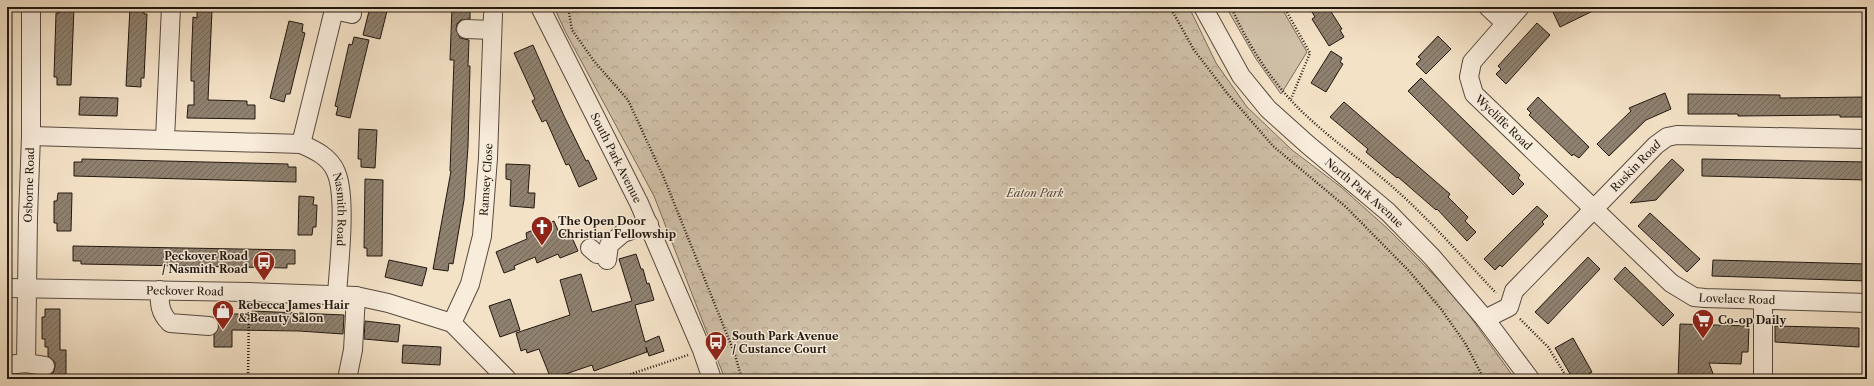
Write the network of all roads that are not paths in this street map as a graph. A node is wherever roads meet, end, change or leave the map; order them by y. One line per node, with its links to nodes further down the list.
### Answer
1 (31, 7): 11 (street, Osborne Road)
2 (171, 7): 12 (street)
3 (540, 7): 16 (street, South Park Avenue)
4 (1203, 7): 25 (street, North Park Avenue)
5 (1488, 7): 9 (street)
6 (1520, 7): 9 (street, Wycliffe Road)
7 (328, 8): 8 (street); 14 (street)
8 (352, 14)
9 (1505, 23): 15 (street, Wycliffe Road)
10 (466, 29): 26 (street, Ramsey Close)
11 (31, 136): 12 (street, Nasmith Road); 19 (street, Osborne Road)
12 (165, 139): 14 (street, Nasmith Road)
13 (1867, 139): 15 (street, Ruskin Road)
14 (301, 144): 21 (street, Nasmith Road)
15 (1594, 209): 23 (street, Lovelace Road); 25 (street, Ruskin Road)
16 (649, 224): 17 (street); 33 (street, South Park Avenue)
17 (600, 254)
18 (7, 288): 19 (street, Peckover Road)
19 (27, 288): 20 (street, Peckover Road); 28 (street, Osborne Road)
20 (160, 290): 21 (street, Peckover Road); 27 (street)
21 (337, 294): 22 (street, Peckover Road)
22 (356, 296): 26 (street, Peckover Road); 31 (street)
23 (1763, 300): 24 (street, Lovelace Road); 35 (street)
24 (1867, 303)
25 (1485, 319): 34 (street, North Park Avenue)
26 (452, 323): 32 (street, Peckover Road)
27 (209, 326)
28 (26, 363): 29 (street); 30 (street)
29 (7, 365)
30 (45, 366)
31 (347, 379)
32 (507, 379)
33 (712, 379)
34 (1530, 379)
35 (1761, 379)

